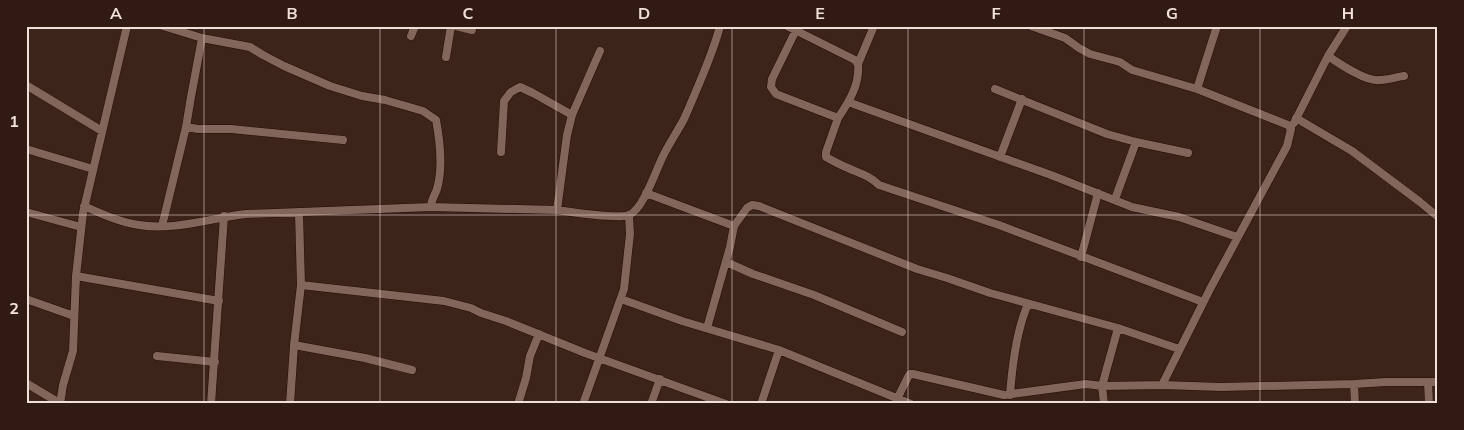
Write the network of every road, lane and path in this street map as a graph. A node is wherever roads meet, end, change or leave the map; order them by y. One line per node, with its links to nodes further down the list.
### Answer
1 (127, 26): 32 (street)
2 (163, 26): 16 (street)
3 (415, 26): 15 (street)
4 (451, 26): 19 (street)
5 (456, 26): 14 (street)
6 (720, 26): 41 (street)
7 (787, 26): 12 (street)
8 (874, 26): 20 (street)
9 (1031, 26): 13 (street)
10 (1216, 26): 24 (street)
11 (1347, 26): 18 (street)
12 (797, 28): 20 (street); 28 (street)
13 (1049, 29): 24 (street)
14 (472, 30)
15 (411, 36)
16 (202, 38): 30 (street); 44 (street)
17 (600, 51): 27 (street)
18 (1328, 56): 21 (street); 29 (street)
19 (446, 57)
20 (858, 64): 26 (street)
21 (1404, 76)
22 (26, 85): 32 (street)
23 (996, 89): 25 (street)
24 (1197, 89): 31 (street)
25 (1022, 99): 34 (street); 38 (street)
26 (848, 102): 28 (street); 38 (street)
27 (572, 115): 36 (street); 45 (street)
28 (838, 118): 55 (street)
29 (1296, 118): 31 (street); 50 (street)
30 (186, 127): 33 (street); 51 (street)
31 (1291, 129): 54 (street)
32 (102, 131): 39 (street)
33 (343, 140)
34 (1136, 142): 37 (street); 42 (street)
35 (26, 149): 39 (street)
36 (501, 152)
37 (1188, 153)
38 (1000, 157): 40 (street)
39 (93, 170): 43 (street)
40 (1098, 193): 42 (street); 55 (street)
41 (646, 194): 49 (street); 52 (street)
42 (1115, 199): 54 (street)
43 (84, 206): 51 (street); 53 (street)
44 (431, 208): 45 (street); 47 (street)
45 (557, 210): 49 (street)
46 (26, 212): 53 (street)
47 (299, 213): 48 (street); 58 (street)
48 (224, 216): 51 (street); 61 (street)
49 (629, 216): 60 (street)
50 (1438, 217)
51 (162, 226)
52 (734, 226): 56 (street); 63 (street)
53 (81, 227): 57 (street)
54 (1238, 237): 62 (street)
55 (1081, 257): 62 (street)
56 (726, 262): 65 (street); 67 (street)
57 (76, 276): 61 (street); 64 (street)
58 (301, 285): 68 (street); 69 (street)
59 (26, 299): 64 (street)
60 (621, 299): 65 (street); 73 (street)
61 (219, 302): 74 (street)
62 (1203, 302): 70 (street)
63 (1028, 304): 66 (street); 83 (street)
64 (74, 316): 86 (street)
65 (707, 328): 71 (street)
66 (1118, 328): 70 (street); 82 (street)
67 (902, 332)
68 (539, 334): 73 (street); 89 (street)
69 (294, 345): 75 (street); 88 (street)
70 (1179, 349): 81 (street)
71 (779, 350): 84 (street); 92 (street)
72 (157, 356): 74 (street)
73 (599, 357): 76 (street); 90 (street)
74 (215, 362): 87 (street)
75 (412, 370)
76 (660, 379): 85 (street); 91 (street)
77 (1428, 382): 78 (street); 80 (street); 96 (street)
78 (1438, 382)
79 (26, 383): 86 (street)
80 (1354, 384): 81 (street); 95 (street)
81 (1162, 385): 82 (street)
82 (1102, 386): 83 (street); 94 (street)
83 (1010, 395): 84 (street)
84 (897, 399): 93 (street)
85 (723, 403)
86 (61, 404)
87 (211, 404)
88 (290, 404)
89 (518, 404)
90 (583, 404)
91 (651, 404)
92 (761, 404)
93 (911, 404)
94 (1104, 404)
95 (1354, 404)
96 (1430, 404)

